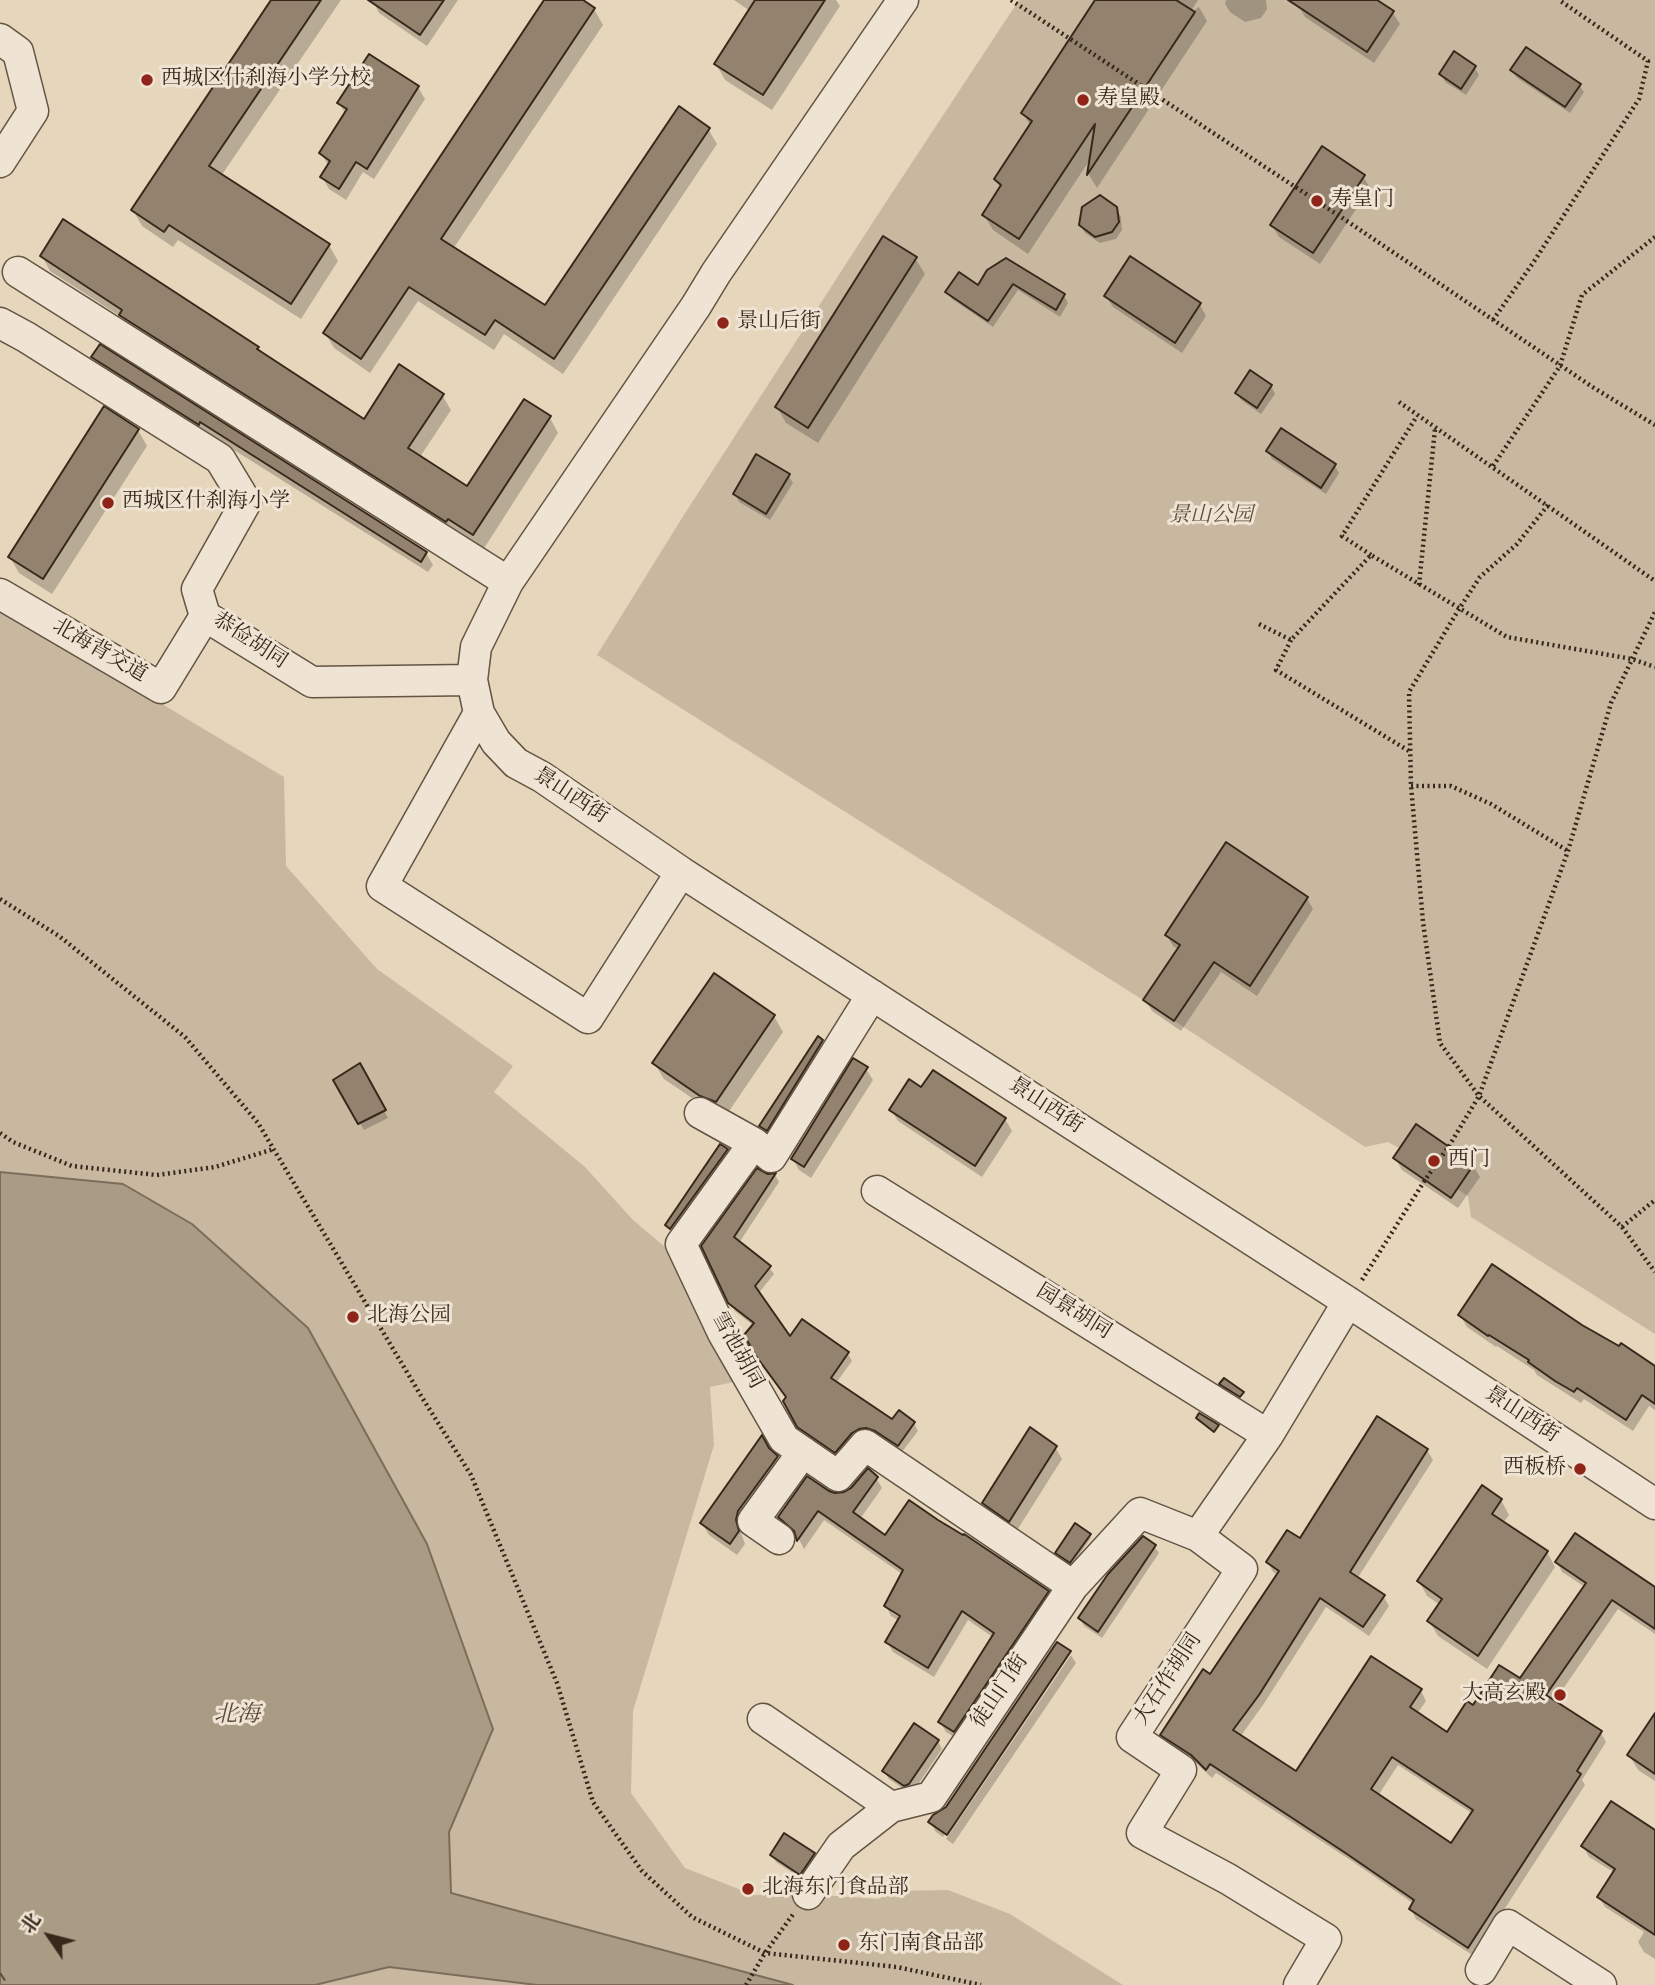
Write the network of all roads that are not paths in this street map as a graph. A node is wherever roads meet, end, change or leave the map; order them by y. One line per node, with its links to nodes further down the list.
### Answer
1 (903, 0): 6 (street)
2 (0, 39): 3 (street)
3 (0, 162)
4 (18, 272): 6 (street)
5 (0, 323): 8 (street, 恭俭胡同)
6 (508, 582): 9 (street)
7 (0, 593): 8 (street, 北海背交道)
8 (205, 616): 9 (street, 恭俭胡同)
9 (472, 680): 10 (street, 景山西街)
10 (479, 713): 11 (street, 景山西街); 11 (street)
11 (681, 872): 12 (street, 景山西街)
12 (872, 995): 14 (street); 16 (street, 景山西街)
13 (701, 1113): 14 (street)
14 (754, 1143): 18 (street, 雪池胡同)
15 (877, 1191): 17 (street, 园景胡同)
16 (1348, 1302): 17 (street); 19 (street, 景山西街)
17 (1268, 1435): 20 (street)
18 (803, 1452): 21 (street); 22 (street, 雪池胡同)
19 (1655, 1504)
20 (1198, 1536): 22 (street, 徒山门街); 27 (street, 大石作胡同)
21 (779, 1539)
22 (1073, 1586): 24 (street, 徒山门街)
23 (763, 1719): 24 (street)
24 (891, 1807): 25 (street, 徒山门街)
25 (808, 1894)
26 (1481, 1970): 28 (street)
27 (1299, 1985)
28 (1601, 1985)

